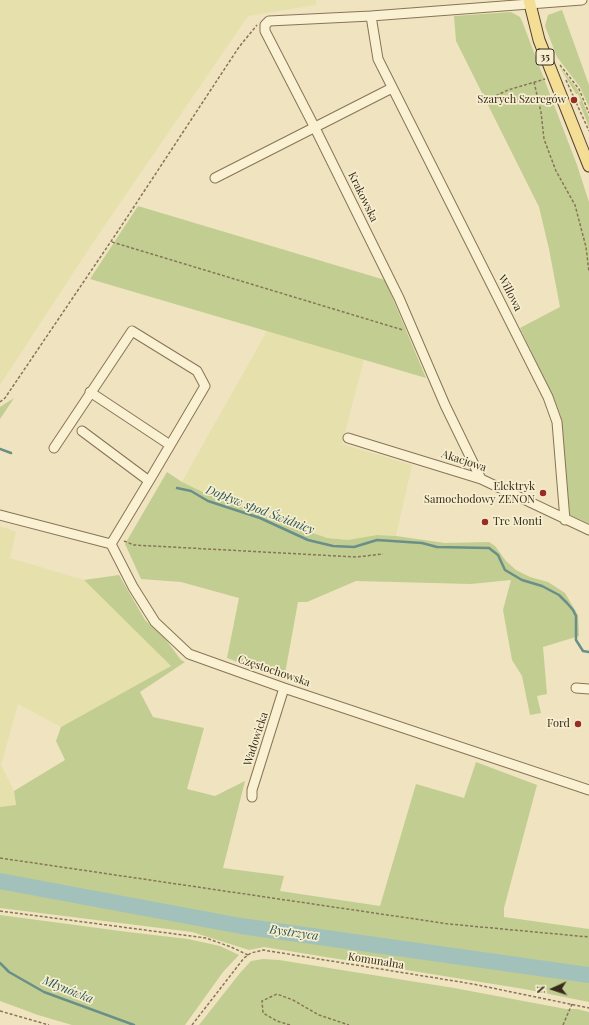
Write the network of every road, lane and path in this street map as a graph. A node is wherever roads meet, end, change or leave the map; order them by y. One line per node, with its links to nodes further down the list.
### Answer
1 (582, 0): 2 (street)
2 (529, 2): 3 (street); 6 (main road, 35)
3 (371, 16): 4 (street); 8 (street, Willowa)
4 (265, 25): 11 (street, Krakowska); 14 (path)
5 (560, 64): 10 (path)
6 (552, 76): 7 (path); 12 (main road, 35)
7 (534, 82): 9 (path); 15 (path)
8 (392, 88): 11 (street); 26 (street, Willowa)
9 (487, 100)
10 (589, 113)
11 (315, 128): 13 (street); 16 (street, Krakowska)
12 (589, 166)
13 (215, 178)
14 (111, 242): 16 (path); 18 (path)
15 (589, 272)
16 (412, 328): 23 (street, Krakowska)
17 (90, 392): 21 (street); 21 (street); 22 (street)
18 (0, 402)
19 (82, 431): 24 (street)
20 (348, 438): 23 (street, Akacjowa)
21 (170, 445): 24 (street)
22 (54, 448)
23 (482, 479): 26 (street, Akacjowa)
24 (149, 481): 28 (street)
25 (0, 515): 28 (street)
26 (566, 520): 27 (street, Akacjowa)
27 (589, 530)
28 (113, 541): 29 (path); 30 (street, Częstochowska)
29 (383, 554)
30 (284, 688): 33 (street, Częstochowska); 34 (street, Wadowicka)
31 (576, 688): 32 (street)
32 (589, 689)
33 (589, 790)
34 (252, 797)
35 (0, 858): 37 (path)
36 (0, 912): 38 (path)
37 (589, 937)
38 (248, 955): 39 (path, Komunalna); 43 (path)
39 (572, 1004): 40 (path, Komunalna); 46 (path)
40 (589, 1008)
41 (0, 1012): 42 (path)
42 (49, 1025)
43 (192, 1025)
44 (290, 1025): 45 (path)
45 (349, 1025)
46 (563, 1025)

